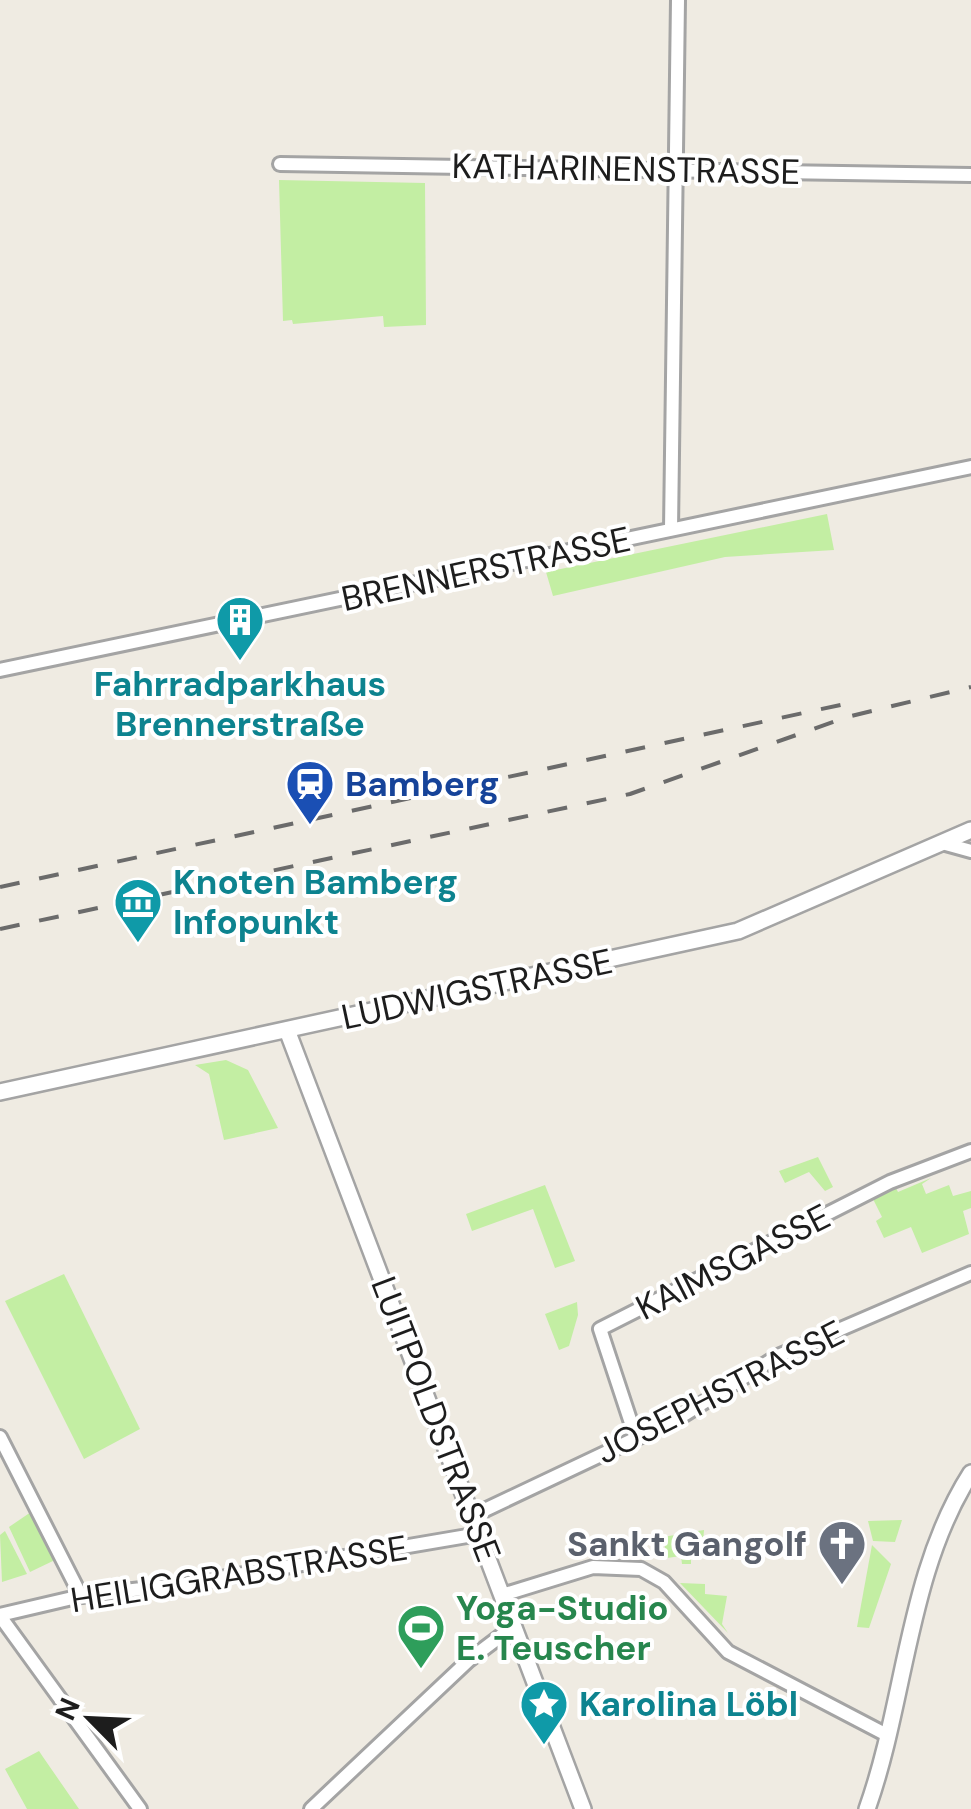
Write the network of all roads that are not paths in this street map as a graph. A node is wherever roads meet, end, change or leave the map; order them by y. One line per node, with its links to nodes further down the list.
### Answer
1 (678, 0): 3 (street)
2 (280, 164): 3 (street, KATHARINENSTRASSE)
3 (675, 169): 4 (street, KATHARINENSTRASSE); 6 (street)
4 (971, 175)
5 (971, 467): 6 (street, BRENNERSTRASSE)
6 (671, 529): 7 (street, BRENNERSTRASSE)
7 (0, 670)
8 (971, 830): 9 (street, LUDWIGSTRASSE)
9 (939, 843): 10 (street); 11 (street, LUDWIGSTRASSE)
10 (971, 851)
11 (287, 1030): 12 (street, LUDWIGSTRASSE); 18 (street, LUITPOLDSTRASSE)
12 (0, 1092)
13 (971, 1151): 16 (street, KAIMSGASSE)
14 (971, 1273): 16 (street, JOSEPHSTRASSE)
15 (0, 1437): 21 (street)
16 (636, 1438): 18 (street, JOSEPHSTRASSE)
17 (971, 1473): 24 (street)
18 (472, 1516): 19 (street, LUITPOLDSTRASSE)
19 (479, 1534): 20 (street, LUITPOLDSTRASSE); 21 (street, HEILIGGRABSTRASSE)
20 (502, 1595): 23 (street, LUITPOLDSTRASSE); 24 (street)
21 (81, 1596): 22 (street, HEILIGGRABSTRASSE)
22 (0, 1615): 25 (street)
23 (514, 1626): 26 (street); 27 (street, LUITPOLDSTRASSE)
24 (885, 1734): 28 (street)
25 (140, 1809)
26 (311, 1809)
27 (583, 1809)
28 (867, 1809)

